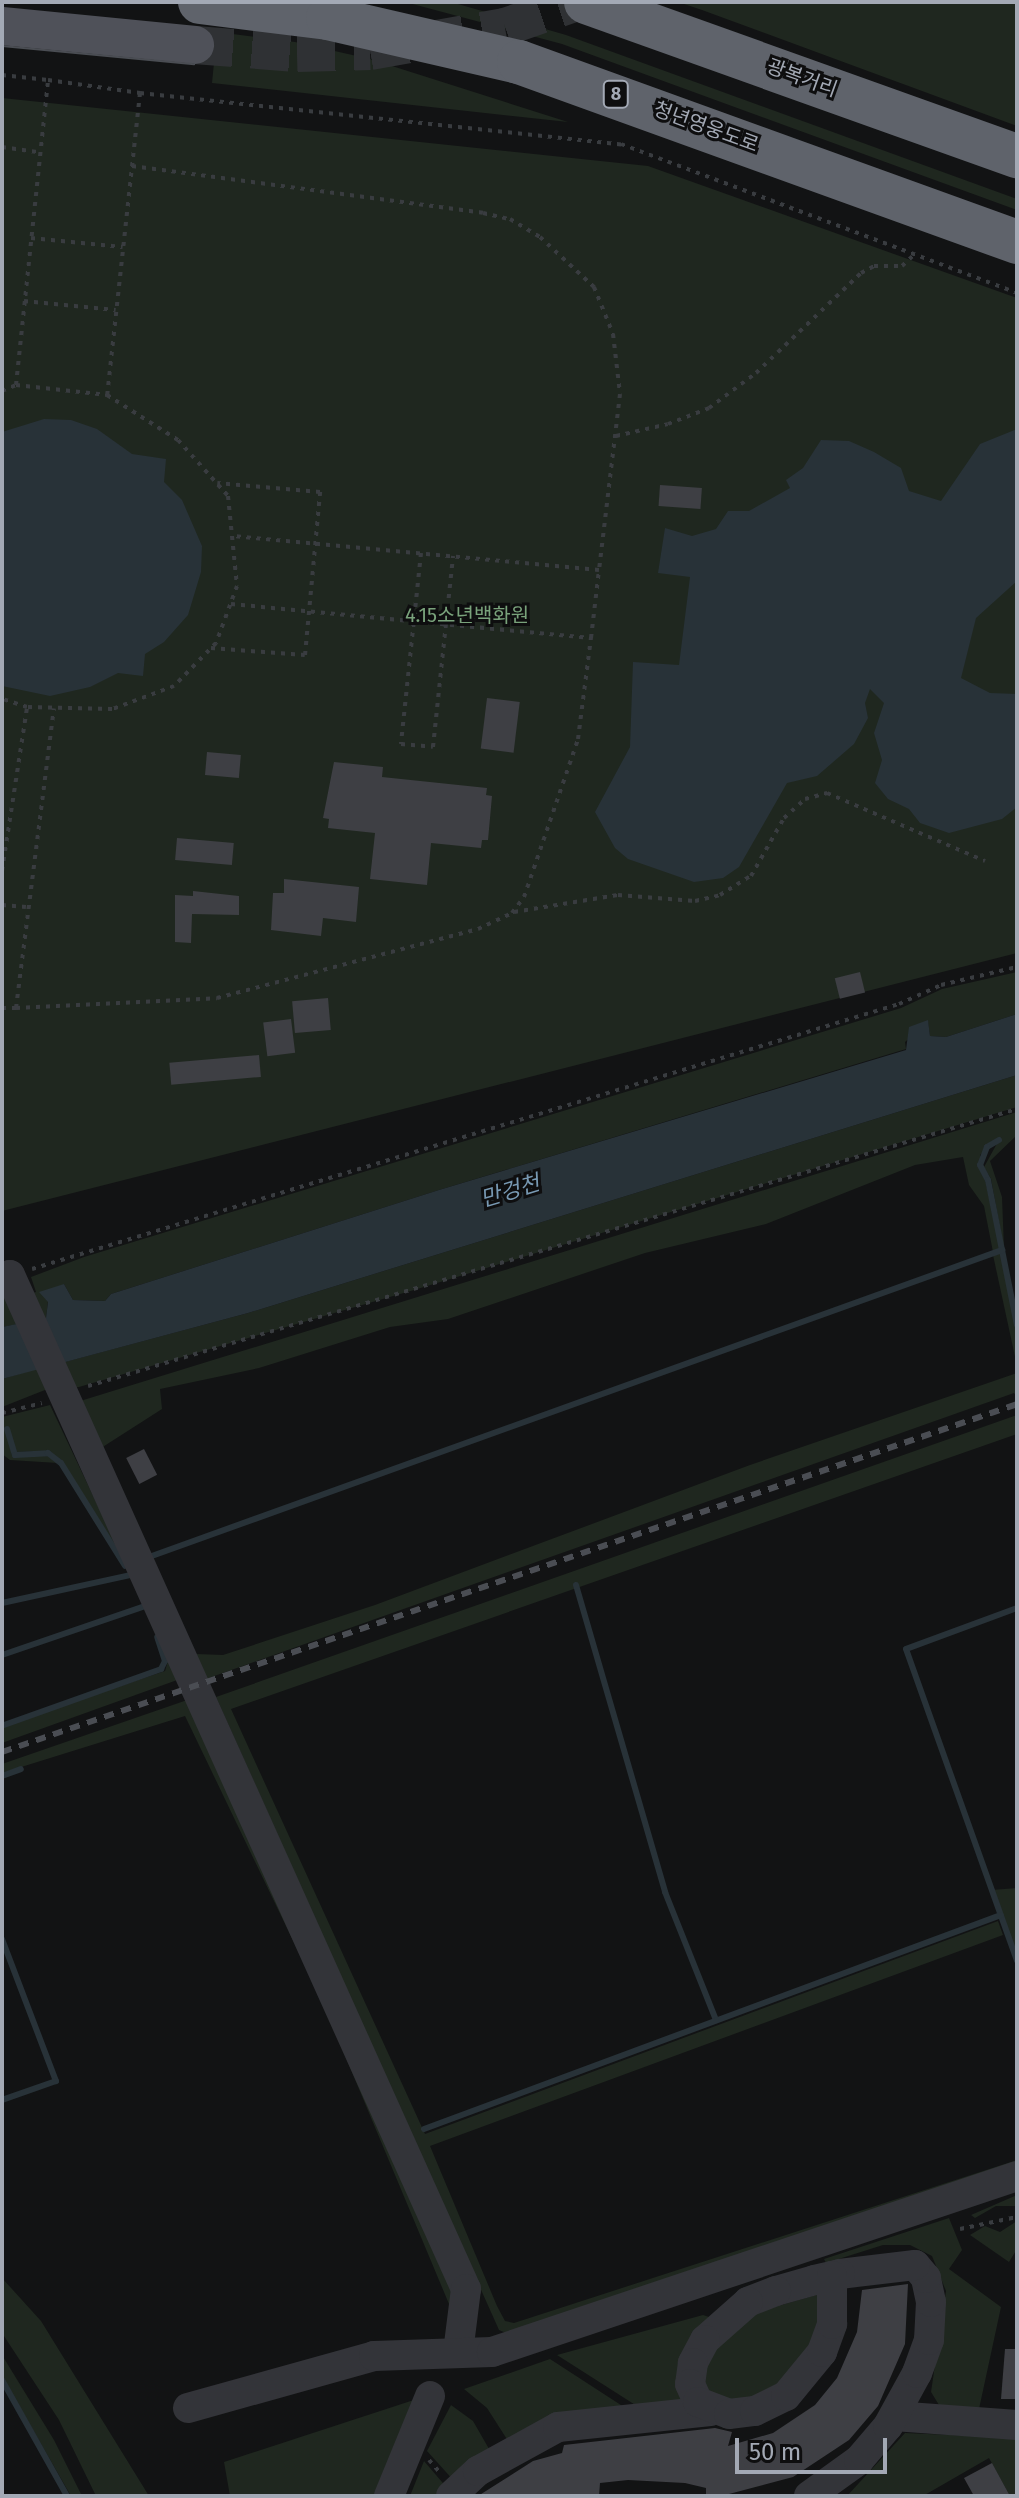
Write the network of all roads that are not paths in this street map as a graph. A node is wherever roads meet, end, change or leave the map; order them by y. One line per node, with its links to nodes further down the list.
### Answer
1 (200, 2): 6 (highway, 청년영웅도로 / 8)
2 (586, 2): 5 (highway, 광복거리)
3 (2, 26): 4 (main road)
4 (195, 45)
5 (1017, 156)
6 (1017, 242)
7 (9, 1283): 10 (street)
8 (1017, 2176): 10 (street)
9 (832, 2276): 13 (street); 13 (street); 14 (street)
10 (458, 2352): 12 (street)
11 (430, 2396): 17 (street)
12 (188, 2408)
13 (710, 2411): 16 (street)
14 (894, 2416): 15 (street); 18 (street)
15 (1017, 2425)
16 (454, 2494)
17 (389, 2496)
18 (809, 2496)

